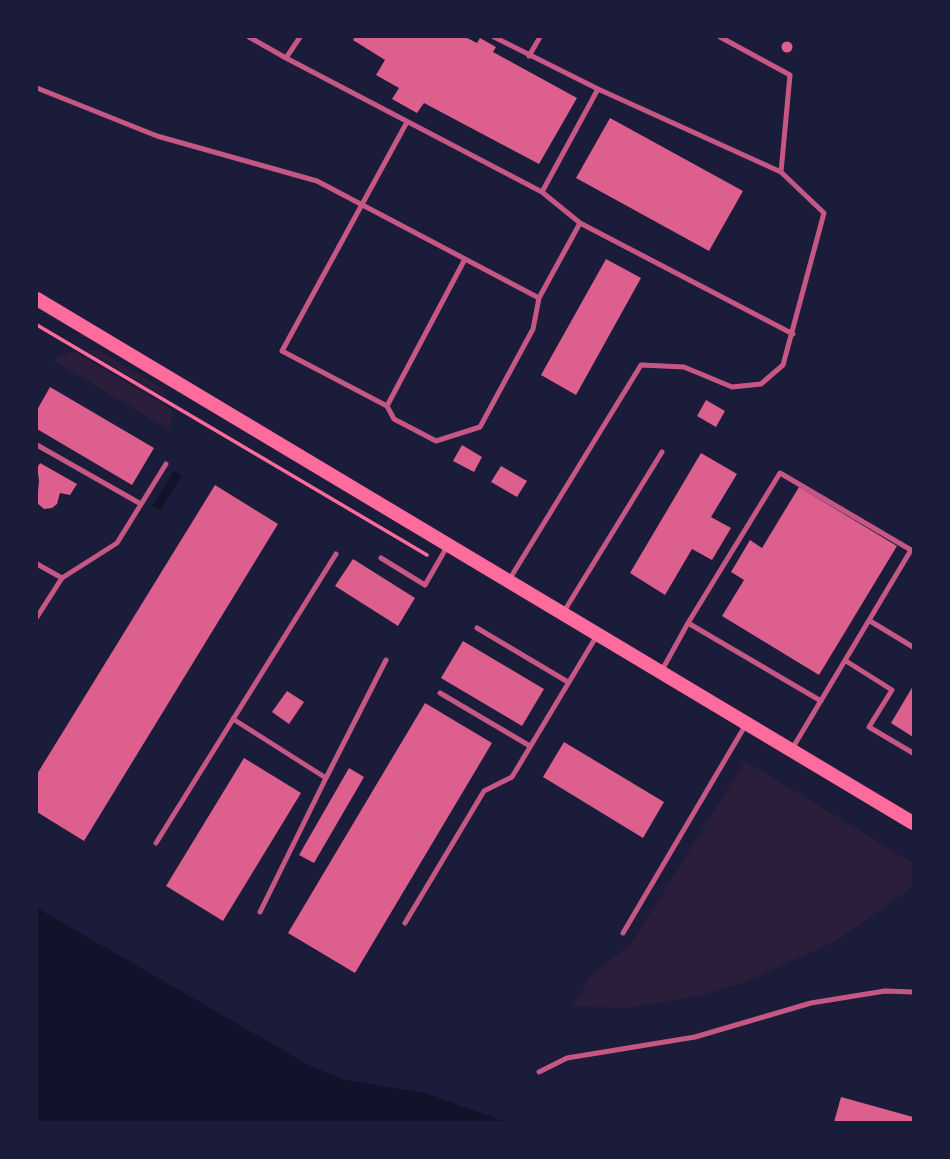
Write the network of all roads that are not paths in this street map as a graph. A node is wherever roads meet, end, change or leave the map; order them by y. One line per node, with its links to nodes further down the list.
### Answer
1 (249, 37): 7 (lane)
2 (300, 37): 7 (lane)
3 (494, 37): 6 (lane)
4 (540, 37): 6 (lane)
5 (720, 37): 11 (lane)
6 (528, 56): 9 (lane)
7 (286, 58): 10 (lane)
8 (37, 88): 13 (lane)
9 (598, 89): 11 (lane); 12 (lane)
10 (407, 122): 12 (lane); 13 (lane)
11 (780, 172): 18 (lane)
12 (542, 192): 14 (lane)
13 (361, 204): 15 (lane); 19 (lane)
14 (580, 223): 16 (lane); 18 (lane)
15 (465, 259): 16 (lane); 19 (lane)
16 (538, 298): 19 (lane)
17 (37, 299): 24 (main road)
18 (793, 334): 29 (lane)
19 (387, 406)
20 (37, 445): 23 (lane)
21 (662, 452): 30 (lane)
22 (166, 464): 23 (lane)
23 (141, 504): 28 (lane)
24 (448, 545): 26 (lane); 29 (main road)
25 (336, 554): 43 (lane)
26 (381, 558)
27 (37, 564): 28 (lane)
28 (62, 578): 31 (lane)
29 (509, 581): 30 (main road)
30 (563, 613): 35 (main road)
31 (37, 617)
32 (870, 621): 33 (lane); 36 (lane); 38 (lane)
33 (688, 623): 39 (lane); 42 (lane)
34 (477, 628): 40 (lane)
35 (597, 634): 39 (main road); 40 (lane)
36 (913, 647)
37 (386, 660): 48 (lane)
38 (846, 661): 42 (lane); 47 (lane)
39 (662, 672): 44 (main road)
40 (568, 682): 45 (lane)
41 (440, 694): 45 (lane)
42 (821, 701): 46 (lane)
43 (233, 719): 48 (lane); 50 (lane)
44 (747, 723): 46 (main road); 53 (lane)
45 (530, 746): 52 (lane)
46 (791, 750): 49 (main road)
47 (913, 753)
48 (326, 778): 51 (lane)
49 (913, 823)
50 (156, 843)
51 (260, 912)
52 (405, 922)
53 (623, 933)
54 (913, 992): 55 (lane)
55 (539, 1072)

